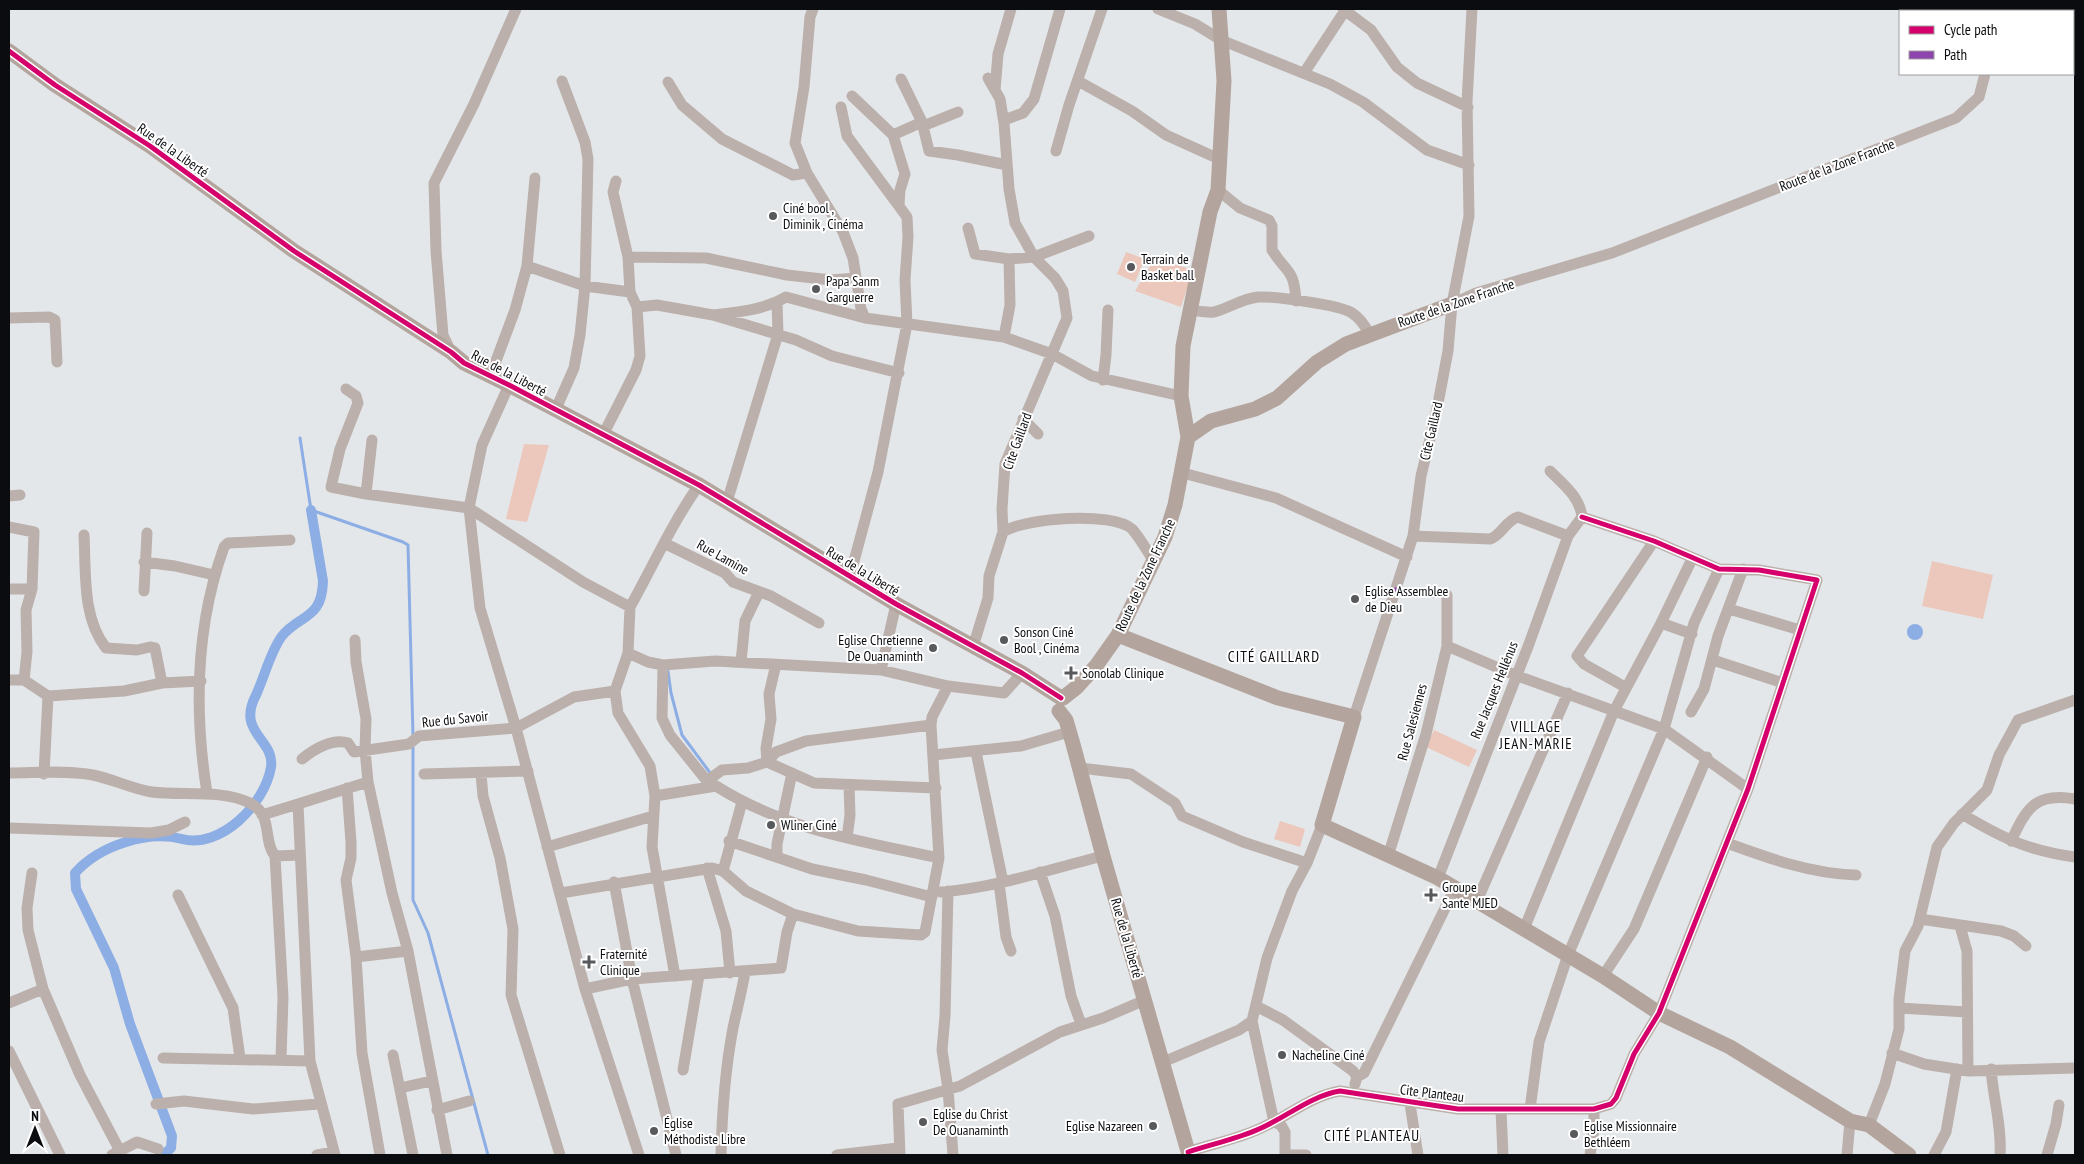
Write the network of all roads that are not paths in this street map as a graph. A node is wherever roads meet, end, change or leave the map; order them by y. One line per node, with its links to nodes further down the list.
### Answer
1 (516, 9): 58 (street)
2 (813, 9): 31 (street)
3 (1011, 9): 19 (street)
4 (1060, 9): 24 (street)
5 (1102, 9): 17 (street)
6 (1158, 9): 10 (street)
7 (1219, 9): 10 (street)
8 (1344, 9): 12 (street); 22 (street)
9 (1472, 9): 22 (street, Cite Gaillard)
10 (1221, 40): 12 (street); 28 (street)
11 (9, 50): 58 (street, Rue de la Liberté)
12 (1304, 73): 30 (street)
13 (1985, 75): 47 (street, Route de la Zone Franche)
14 (988, 78): 19 (street)
15 (902, 79): 25 (street)
16 (562, 81): 43 (street)
17 (1078, 81): 27 (street); 28 (street)
18 (668, 82): 31 (street)
19 (995, 90): 24 (street, Cite Gaillard)
20 (852, 96): 26 (street)
21 (841, 107): 35 (street)
22 (1468, 107): 30 (street, Cite Gaillard)
23 (958, 112): 25 (street)
24 (1004, 120): 29 (street, Cite Gaillard)
25 (923, 124): 26 (street); 29 (street)
26 (893, 135): 35 (street)
27 (1056, 151)
28 (1219, 159): 34 (street)
29 (1007, 165): 39 (street, Cite Gaillard)
30 (1470, 165): 47 (street, Cite Gaillard)
31 (807, 173): 42 (street)
32 (535, 178): 41 (street)
33 (616, 181): 38 (street)
34 (1218, 190): 45 (street); 50 (street)
35 (899, 205): 54 (street)
36 (968, 228): 40 (street)
37 (1089, 236): 39 (street)
38 (628, 257): 42 (street); 44 (street)
39 (1034, 257): 40 (street); 59 (street, Cite Gaillard)
40 (1009, 259): 57 (street)
41 (527, 266): 43 (street); 62 (street)
42 (856, 278): 53 (street)
43 (585, 286): 44 (street); 67 (street)
44 (630, 292): 48 (street)
45 (1296, 301): 50 (street); 55 (street)
46 (777, 302): 51 (street); 53 (street); 56 (street)
47 (1452, 304): 55 (street, Route de la Zone Franche); 84 (street, Cite Gaillard)
48 (637, 307): 51 (street); 70 (street)
49 (1108, 310): 63 (street)
50 (1191, 310): 66 (street)
51 (713, 315): 56 (street)
52 (9, 318): 60 (street)
53 (865, 318): 54 (street)
54 (907, 324): 57 (street); 61 (street)
55 (1370, 333): 71 (street, Route de la Zone Franche)
56 (778, 334): 61 (street); 77 (street)
57 (1004, 337): 59 (street)
58 (451, 352): 62 (street, Rue de la Liberté)
59 (1052, 354): 63 (street); 68 (street, Cite Gaillard)
60 (57, 362)
61 (899, 373): 96 (street)
62 (490, 377): 64 (street, Rue de la Liberté)
63 (1103, 380): 66 (street)
64 (509, 385): 67 (street, Rue de la Liberté); 78 (street)
65 (346, 389): 76 (street)
66 (1181, 396): 71 (street)
67 (555, 411): 70 (street, Rue de la Liberté)
68 (1023, 419): 69 (street); 81 (street, Cite Gaillard)
69 (1038, 434)
70 (603, 435): 75 (street, Rue de la Liberté)
71 (1188, 437): 74 (street, Route de la Zone Franche)
72 (372, 440): 76 (street)
73 (1550, 471): 79 (street)
74 (1183, 473): 89 (street); 91 (street, Route de la Zone Franche)
75 (698, 485): 77 (street, Rue de la Liberté); 88 (street)
76 (366, 494): 78 (street)
77 (727, 502): 96 (street, Rue de la Liberté)
78 (469, 508): 103 (street); 137 (street)
79 (1582, 517): 85 (street, Rue Jacques Hellénus); 87 (street)
80 (9, 527): 98 (street)
81 (1003, 532): 91 (street); 112 (street, Cite Gaillard)
82 (147, 533): 92 (street)
83 (84, 535): 124 (street)
84 (1413, 536): 85 (street); 89 (street, Cite Gaillard)
85 (1568, 536): 120 (street, Rue Jacques Hellénus)
86 (290, 540): 95 (street)
87 (1654, 541): 90 (street); 127 (street)
88 (666, 544): 100 (street, Rue Lamine); 103 (street)
89 (1407, 557): 135 (street, Cite Gaillard)
90 (1692, 559): 93 (street); 106 (street)
91 (1154, 561): 109 (street, Route de la Zone Franche)
92 (144, 562): 95 (street); 99 (street)
93 (1719, 569): 94 (street); 108 (street)
94 (1743, 570): 104 (street); 107 (street, Cite Planteau)
95 (214, 575): 123 (street)
96 (850, 576): 102 (street, Rue de la Liberté)
97 (9, 589): 98 (street)
98 (32, 589): 122 (street)
99 (144, 591)
100 (759, 592): 105 (street, Rue Lamine); 115 (street)
101 (1447, 595): 111 (street, Rue Salesiennes)
102 (896, 604): 112 (street, Rue de la Liberté); 118 (street)
103 (630, 607): 113 (street)
104 (1730, 609): 107 (street); 114 (street)
105 (819, 623)
106 (1661, 623): 108 (street); 127 (street)
107 (1800, 630): 125 (street, Cite Planteau)
108 (1692, 634): 138 (street)
109 (1118, 635): 132 (street, Route de la Zone Franche); 135 (street)
110 (354, 640): 139 (street)
111 (1447, 646): 120 (street); 175 (street, Rue Salesiennes)
112 (973, 647): 119 (street, Rue de la Liberté)
113 (628, 653): 116 (street); 128 (street)
114 (1713, 660): 125 (street); 134 (street)
115 (741, 662): 116 (street); 117 (street)
116 (668, 664): 153 (street)
117 (776, 664): 118 (street); 144 (street)
118 (881, 670): 126 (street)
119 (1022, 673): 126 (street); 132 (street, Rue de la Liberté)
120 (1515, 675): 129 (street); 189 (street, Rue Jacques Hellénus)
121 (9, 680): 122 (street)
122 (24, 680): 130 (street)
123 (201, 681): 124 (street); 158 (street)
124 (162, 683): 130 (street)
125 (1783, 683): 157 (street, Cite Planteau)
126 (948, 686): 136 (street)
127 (1625, 688): 133 (street)
128 (614, 691): 137 (street, Rue du Savoir); 159 (street)
129 (1568, 693): 133 (street); 197 (street)
130 (48, 696): 149 (street)
131 (2075, 700): 164 (street)
132 (1063, 706): 140 (street); 145 (street, Rue de la Liberté)
133 (1614, 710): 138 (street); 201 (street)
134 (1691, 712)
135 (1354, 718): 168 (street, Cite Gaillard)
136 (931, 725): 141 (street); 144 (street)
137 (516, 728): 139 (street, Rue du Savoir); 146 (street)
138 (1664, 729): 142 (street); 205 (street)
139 (365, 750): 143 (street, Rue du Savoir); 152 (street)
140 (976, 752): 141 (street); 191 (street)
141 (933, 755): 156 (street)
142 (1706, 757): 157 (street); 211 (street)
143 (302, 759)
144 (768, 762): 148 (street); 153 (street)
145 (1080, 768): 178 (street, Rue de la Liberté); 182 (street)
146 (528, 771): 151 (street); 174 (street)
147 (9, 773): 149 (street)
148 (792, 773): 154 (street); 166 (street)
149 (44, 774): 158 (street)
150 (424, 774): 151 (street)
151 (480, 774): 262 (street)
152 (368, 782): 155 (street); 203 (street)
153 (712, 784): 159 (street); 161 (street)
154 (849, 785): 156 (street); 170 (street)
155 (347, 788): 162 (street); 206 (street)
156 (936, 788): 181 (street)
157 (1748, 789): 173 (street, Cite Planteau)
158 (207, 793): 163 (street)
159 (655, 796): 165 (street)
160 (2075, 798): 172 (street)
161 (742, 802): 166 (street); 171 (street)
162 (298, 804): 163 (street); 176 (street)
163 (257, 809): 177 (street)
164 (1962, 814): 172 (street); 199 (street)
165 (653, 816): 174 (street); 188 (street)
166 (784, 819): 170 (street); 179 (street)
167 (184, 822): 169 (street)
168 (1322, 825): 175 (street); 182 (street)
169 (9, 828)
170 (846, 838): 181 (street)
171 (730, 841): 179 (street); 184 (street)
172 (2011, 841): 180 (street)
173 (1727, 843): 187 (street); 220 (street, Cite Planteau)
174 (547, 847): 194 (street)
175 (1389, 853): 189 (street)
176 (300, 855): 177 (street); 229 (street)
177 (275, 856): 228 (street)
178 (1103, 856): 185 (street); 215 (street, Rue de la Liberté)
179 (777, 857): 196 (street)
180 (2075, 857)
181 (939, 858): 196 (street)
182 (1307, 863): 217 (street)
183 (707, 868): 184 (street); 188 (street); 208 (street)
184 (723, 871): 198 (street)
185 (1040, 872): 191 (street); 222 (street)
186 (32, 873): 214 (street)
187 (1856, 875)
188 (657, 876): 190 (street); 210 (street)
189 (1438, 878): 192 (street)
190 (614, 882): 194 (street); 212 (street)
191 (1001, 883): 193 (street); 204 (street)
192 (1455, 888): 197 (street); 235 (street)
193 (948, 891): 196 (street); 238 (street)
194 (561, 893): 213 (street)
195 (178, 895): 227 (street)
196 (932, 895): 198 (street)
197 (1477, 901): 201 (street)
198 (793, 914): 207 (street)
199 (1920, 919): 200 (street); 218 (street)
200 (1960, 926): 202 (street); 219 (street)
201 (1524, 929): 205 (street)
202 (2026, 946)
203 (408, 951): 206 (street); 236 (street)
204 (1011, 951)
205 (1568, 955): 211 (street); 245 (street)
206 (356, 957): 259 (street)
207 (745, 972): 208 (street); 265 (street)
208 (730, 973): 209 (street)
209 (699, 975): 210 (street); 233 (street)
210 (675, 976): 212 (street)
211 (1603, 976): 220 (street)
212 (632, 979): 213 (street); 264 (street)
213 (585, 988): 263 (street)
214 (43, 989): 216 (street); 254 (street)
215 (1145, 1000): 222 (street); 230 (street, Rue de la Liberté)
216 (9, 1003)
217 (1256, 1006): 221 (street); 235 (street)
218 (1899, 1008): 219 (street); 224 (street)
219 (1967, 1012): 234 (street)
220 (1659, 1013): 246 (street, Cite Planteau); 249 (street)
221 (1252, 1021): 230 (street); 250 (street)
222 (1081, 1024): 238 (street)
223 (9, 1050): 257 (street)
224 (1892, 1053): 234 (street); 251 (street)
225 (392, 1055): 237 (street)
226 (163, 1058): 227 (street)
227 (240, 1058): 228 (street)
228 (280, 1059): 229 (street)
229 (310, 1061): 242 (street)
230 (1163, 1062): 255 (street, Rue de la Liberté)
231 (2075, 1068): 232 (street)
232 (1991, 1069): 234 (street); 276 (street)
233 (683, 1070)
234 (1962, 1070): 275 (street)
235 (1357, 1077): 239 (street)
236 (431, 1081): 237 (street); 247 (street)
237 (400, 1088): 260 (street)
238 (948, 1089): 253 (street); 267 (street)
239 (1353, 1091): 243 (street, Cite Planteau); 250 (street, Cite Planteau)
240 (469, 1101): 247 (street)
241 (159, 1104): 242 (street)
242 (319, 1104): 256 (street)
243 (1410, 1104): 248 (street, Cite Planteau); 270 (street)
244 (2059, 1105): 277 (street)
245 (1530, 1109): 246 (street, Cite Planteau); 248 (street, Cite Planteau)
246 (1594, 1109): 272 (street)
247 (437, 1110): 261 (street)
248 (1501, 1110): 271 (street)
249 (1850, 1121): 251 (street); 273 (street)
250 (1274, 1122): 255 (street, Cite Planteau); 268 (street)
251 (1868, 1125): 274 (street)
252 (158, 1149): 254 (street)
253 (899, 1152): 266 (street)
254 (116, 1153)
255 (1189, 1153)
256 (334, 1154): 258 (street)
257 (60, 1155)
258 (317, 1155)
259 (380, 1155)
260 (412, 1155)
261 (447, 1155)
262 (560, 1155)
263 (639, 1155)
264 (676, 1155)
265 (721, 1155)
266 (837, 1155)
267 (954, 1155)
268 (1285, 1155): 269 (street)
269 (1306, 1155)
270 (1418, 1155)
271 (1504, 1155)
272 (1590, 1155)
273 (1848, 1155)
274 (1909, 1155)
275 (1934, 1155)
276 (2000, 1155)
277 (2047, 1155)

